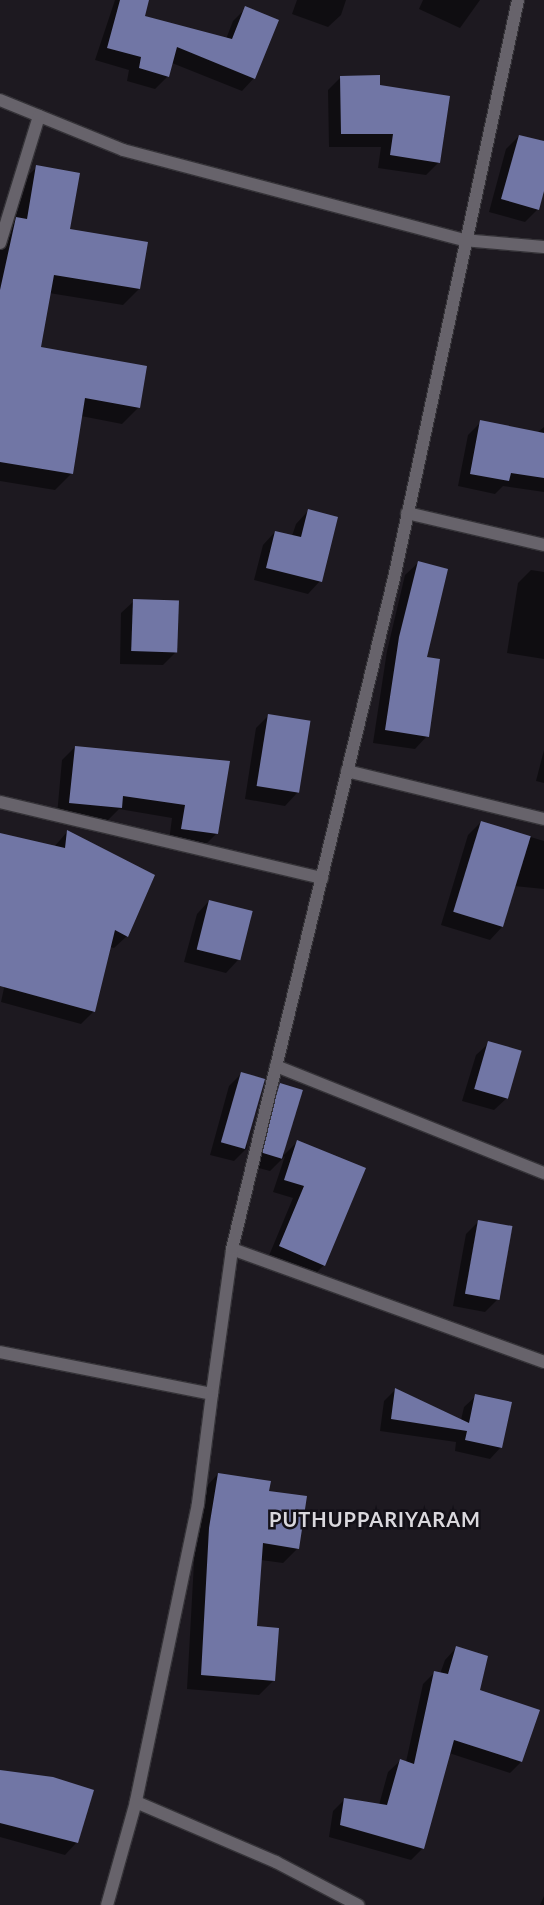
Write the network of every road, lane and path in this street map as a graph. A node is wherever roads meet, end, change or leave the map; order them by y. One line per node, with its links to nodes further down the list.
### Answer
1 (518, 0): 4 (street)
2 (0, 100): 3 (street)
3 (39, 116): 4 (street); 5 (street)
4 (463, 240): 6 (street); 7 (street)
5 (0, 242)
6 (544, 247)
7 (407, 513): 8 (street); 9 (street)
8 (544, 545)
9 (347, 771): 11 (street); 12 (street)
10 (0, 802): 12 (street)
11 (544, 819)
12 (322, 878): 13 (street)
13 (276, 1066): 14 (street); 15 (street)
14 (544, 1173)
15 (232, 1249): 17 (street); 18 (street)
16 (0, 1352): 18 (street)
17 (544, 1362)
18 (212, 1394): 19 (street)
19 (136, 1802): 20 (street); 21 (street)
20 (107, 1905)
21 (358, 1905)

